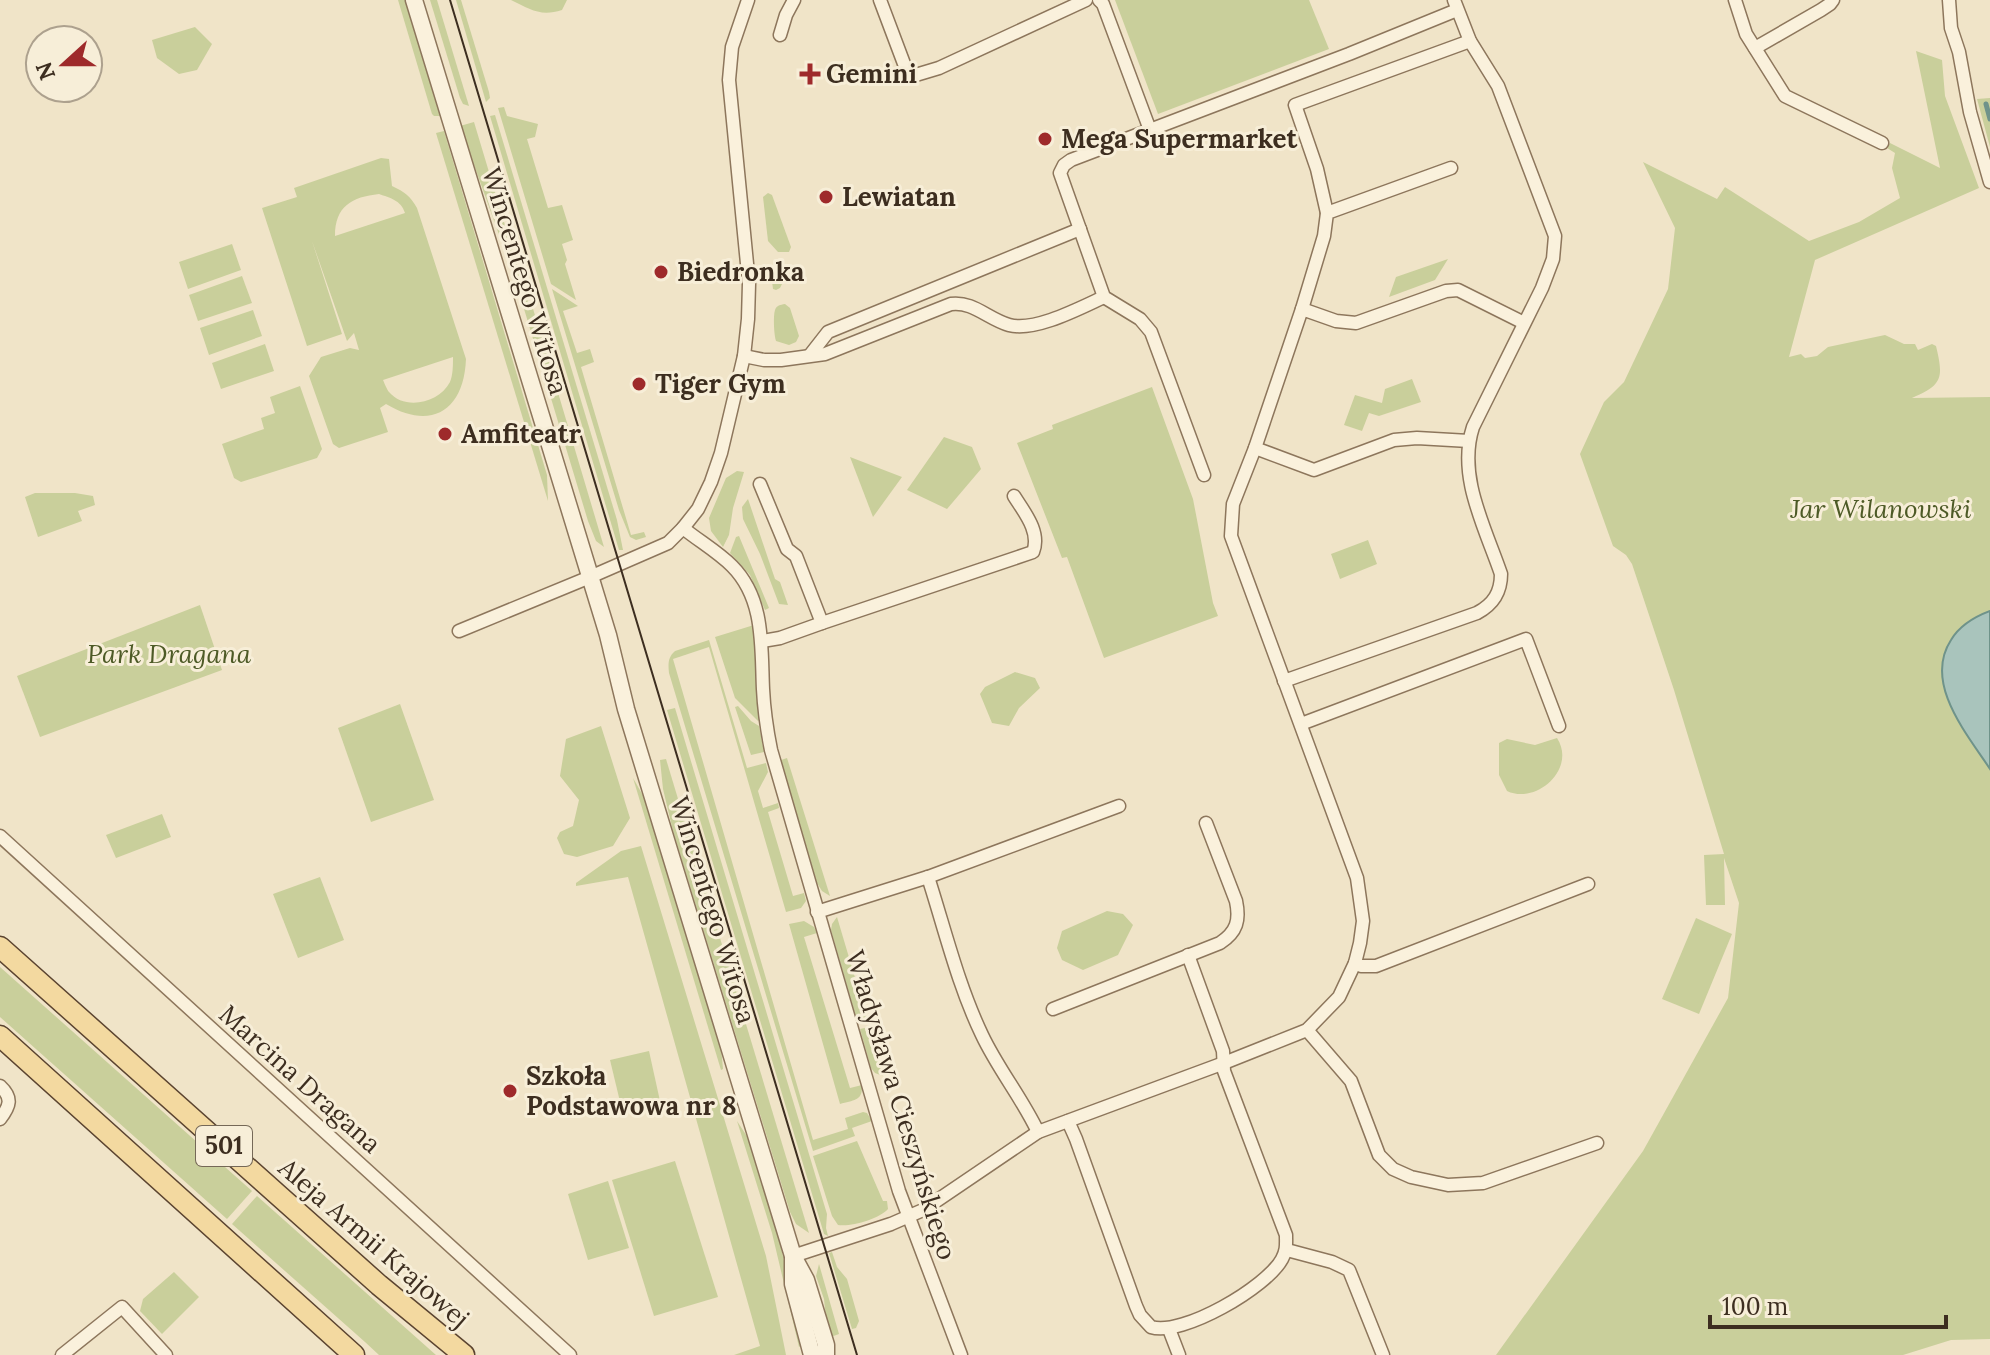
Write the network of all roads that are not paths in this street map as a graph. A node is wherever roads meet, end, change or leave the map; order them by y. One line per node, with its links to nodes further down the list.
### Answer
1 (414, 0): 31 (street, Wincentego Witosa)
2 (748, 0): 24 (street)
3 (794, 0): 11 (street)
4 (880, 0): 5 (street)
5 (1086, 0)
6 (1099, 0): 14 (street)
7 (1735, 0): 13 (street)
8 (1833, 0): 13 (street)
9 (1949, 0): 17 (street)
10 (1456, 5): 12 (street); 14 (street)
11 (780, 35)
12 (1470, 41): 18 (street); 22 (street)
13 (1755, 48): 15 (street)
14 (1150, 130): 19 (street)
15 (1882, 143)
16 (1451, 168): 18 (street)
17 (1990, 182)
18 (1327, 213): 21 (street)
19 (1080, 229): 20 (street); 23 (street)
20 (1104, 297): 23 (street); 27 (street)
21 (1302, 309): 22 (street); 26 (street)
22 (1524, 323): 25 (street)
23 (810, 355): 24 (street)
24 (744, 356): 30 (street)
25 (1469, 441): 26 (street); 35 (street)
26 (1255, 448): 35 (street)
27 (1204, 475)
28 (760, 484): 32 (street)
29 (1014, 496): 32 (street)
30 (683, 528): 31 (street); 34 (street, Władysława Cieszyńskiego)
31 (590, 577): 33 (street); 58 (street, Wincentego Witosa)
32 (822, 623): 34 (street)
33 (459, 631)
34 (762, 641): 43 (street, Władysława Cieszyńskiego)
35 (1284, 681): 36 (street)
36 (1301, 724): 37 (street); 46 (street)
37 (1559, 726)
38 (1119, 806): 41 (street)
39 (1206, 823): 45 (street)
40 (0, 836): 64 (street, Marcina Dragana)
41 (928, 877): 43 (street); 54 (street)
42 (1588, 884): 46 (street)
43 (817, 912): 56 (street, Władysława Cieszyńskiego)
44 (0, 947): 63 (main road, Aleja Armii Krajowej / 501)
45 (1188, 955): 47 (street); 50 (street)
46 (1355, 963): 48 (street)
47 (1053, 1009)
48 (1307, 1030): 50 (street); 55 (street)
49 (0, 1036): 62 (main road, 501)
50 (1224, 1063): 53 (street); 57 (street)
51 (0, 1086): 52 (street)
52 (0, 1119)
53 (1068, 1121): 54 (street); 59 (street)
54 (1038, 1132): 56 (street)
55 (1597, 1143)
56 (908, 1217): 58 (street); 67 (street, Władysława Cieszyńskiego)
57 (1287, 1250): 59 (street); 69 (street)
58 (793, 1256): 65 (street, Wincentego Witosa); 66 (street, Wincentego Witosa)
59 (1169, 1329): 68 (street)
60 (62, 1355): 61 (street)
61 (166, 1355)
62 (354, 1355)
63 (464, 1355)
64 (570, 1355)
65 (812, 1355)
66 (826, 1355)
67 (961, 1355)
68 (1179, 1355)
69 (1383, 1355)

